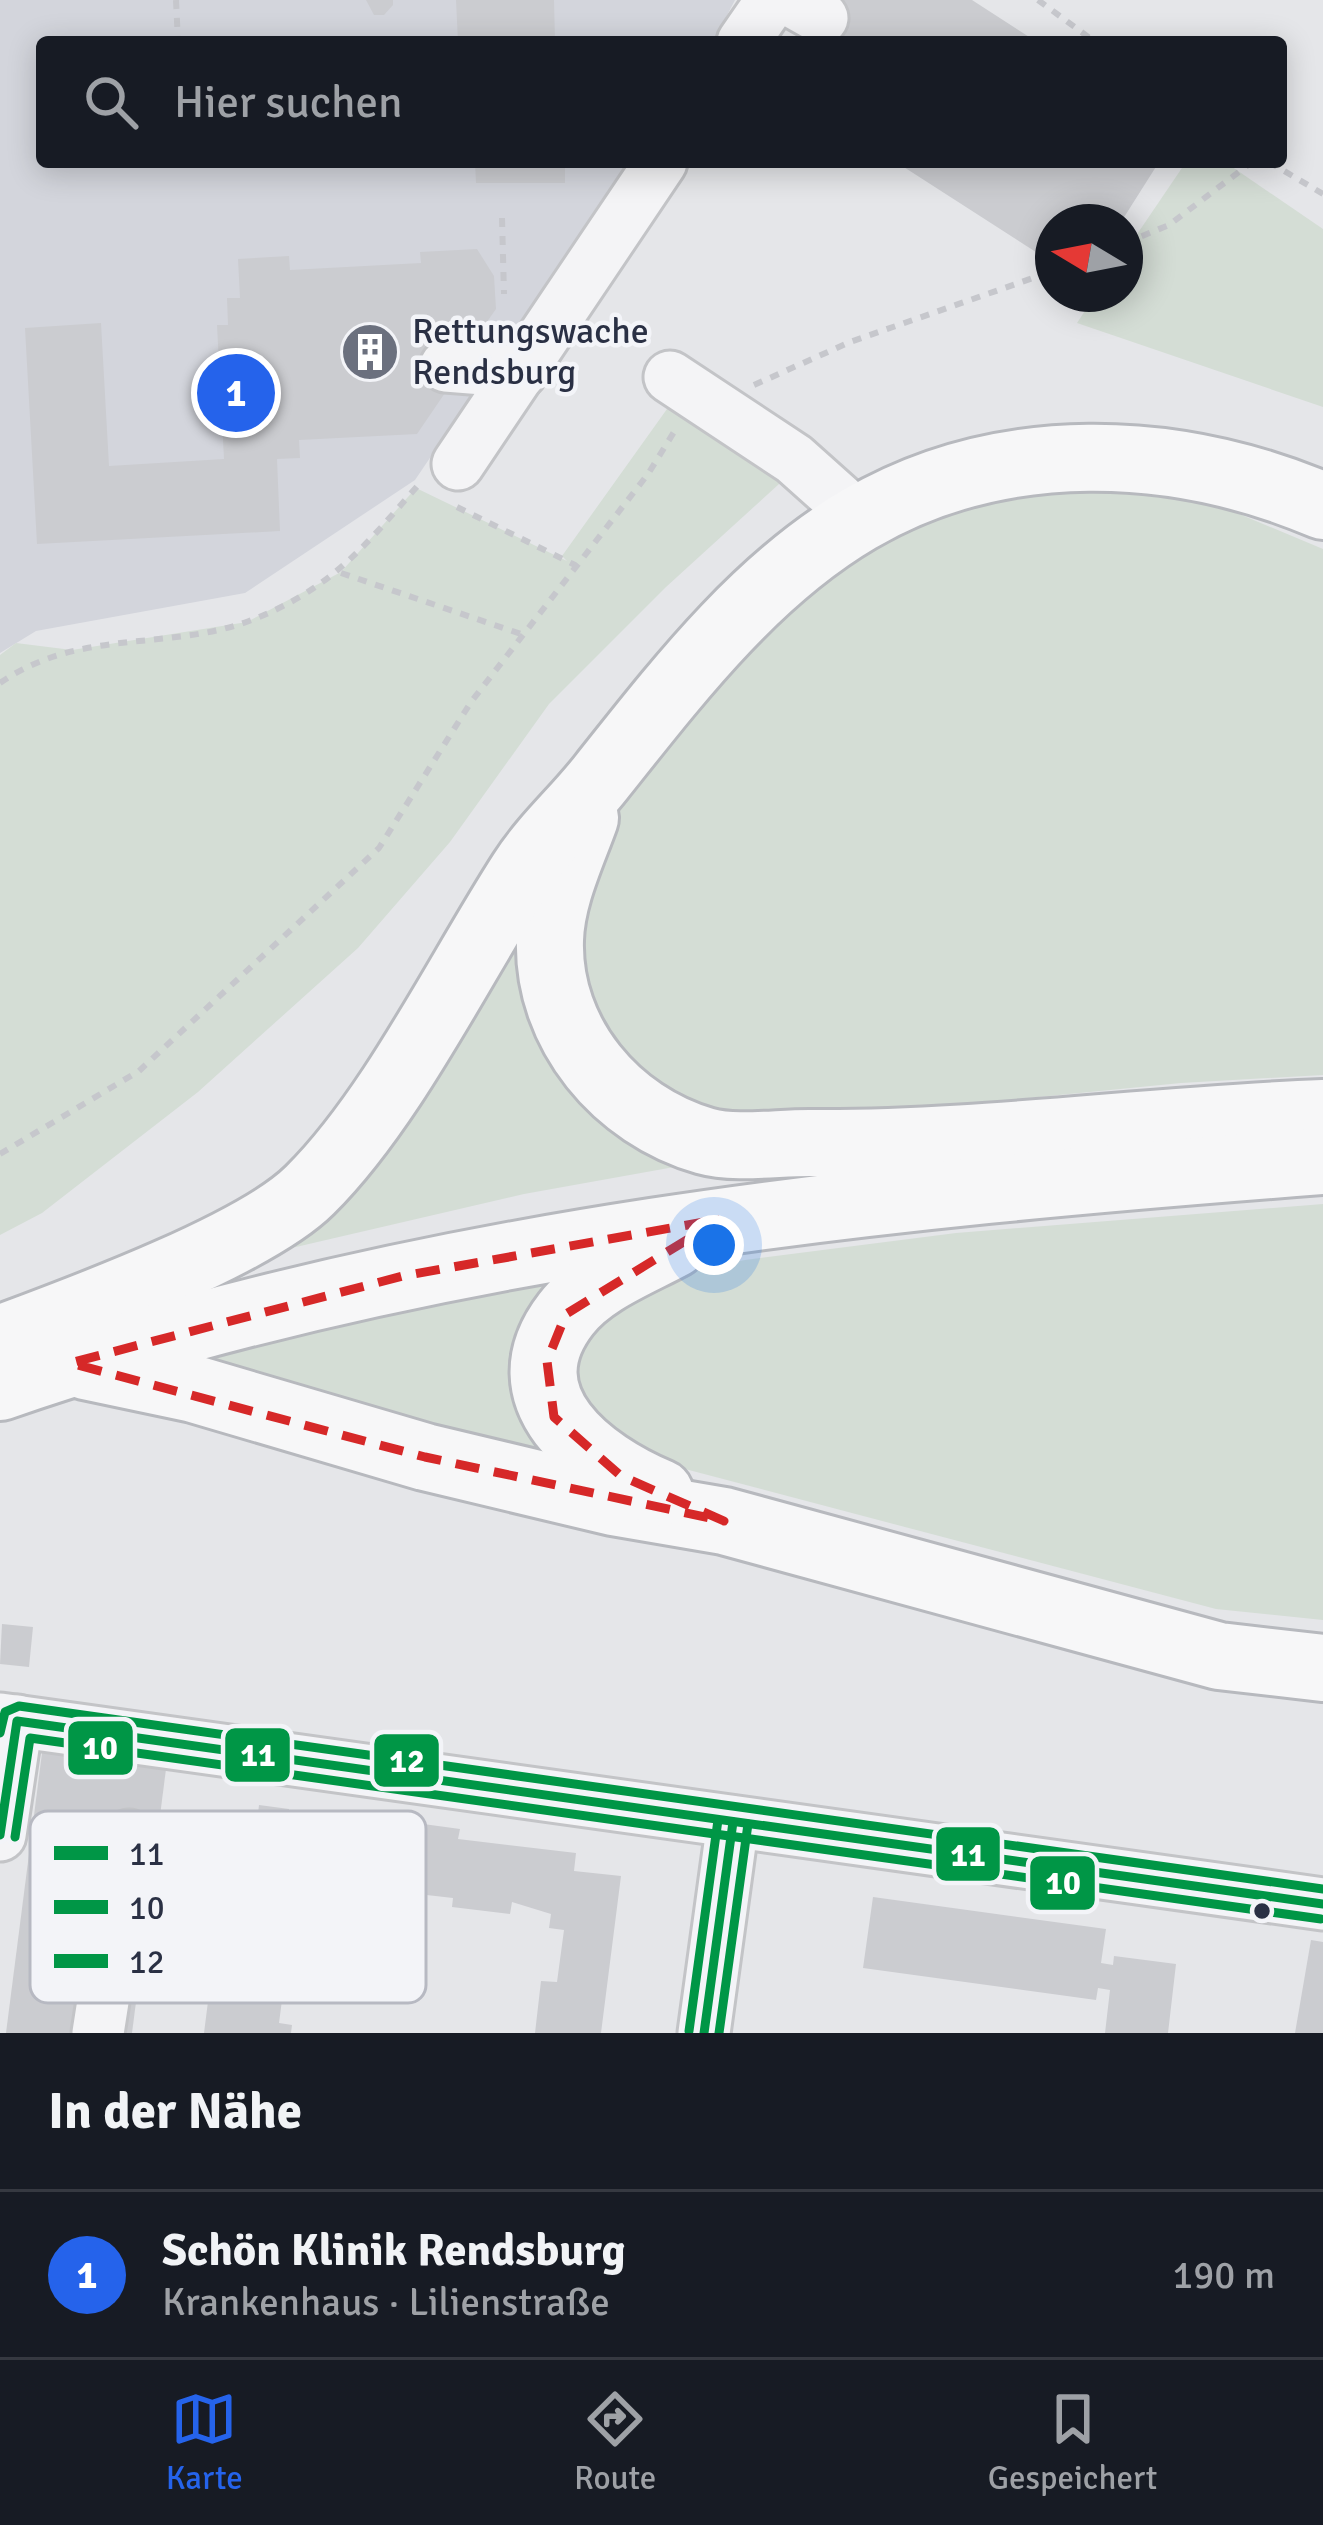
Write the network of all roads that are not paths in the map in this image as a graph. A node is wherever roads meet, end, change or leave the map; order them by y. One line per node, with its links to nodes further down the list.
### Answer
1 (772, 0): 2 (street)
2 (747, 36)
3 (657, 168): 5 (street)
4 (446, 366): 5 (street)
5 (521, 372): 7 (street)
6 (689, 388): 9 (street)
7 (436, 486)
8 (1323, 506): 9 (highway)
9 (860, 518): 10 (highway)
10 (599, 781): 12 (highway); 15 (highway)
11 (1323, 1113): 12 (highway)
12 (901, 1143): 15 (highway)
13 (1323, 1161): 14 (highway)
14 (721, 1219): 16 (highway); 17 (highway)
15 (2, 1354): 16 (highway)
16 (70, 1363): 17 (highway)
17 (724, 1521): 18 (highway)
18 (1323, 1668)
19 (8, 1720): 20 (street); 21 (street)
20 (733, 1822): 22 (street); 25 (street)
21 (0, 1835)
22 (1323, 1904)
23 (103, 2003): 24 (street)
24 (98, 2033)
25 (704, 2033)

